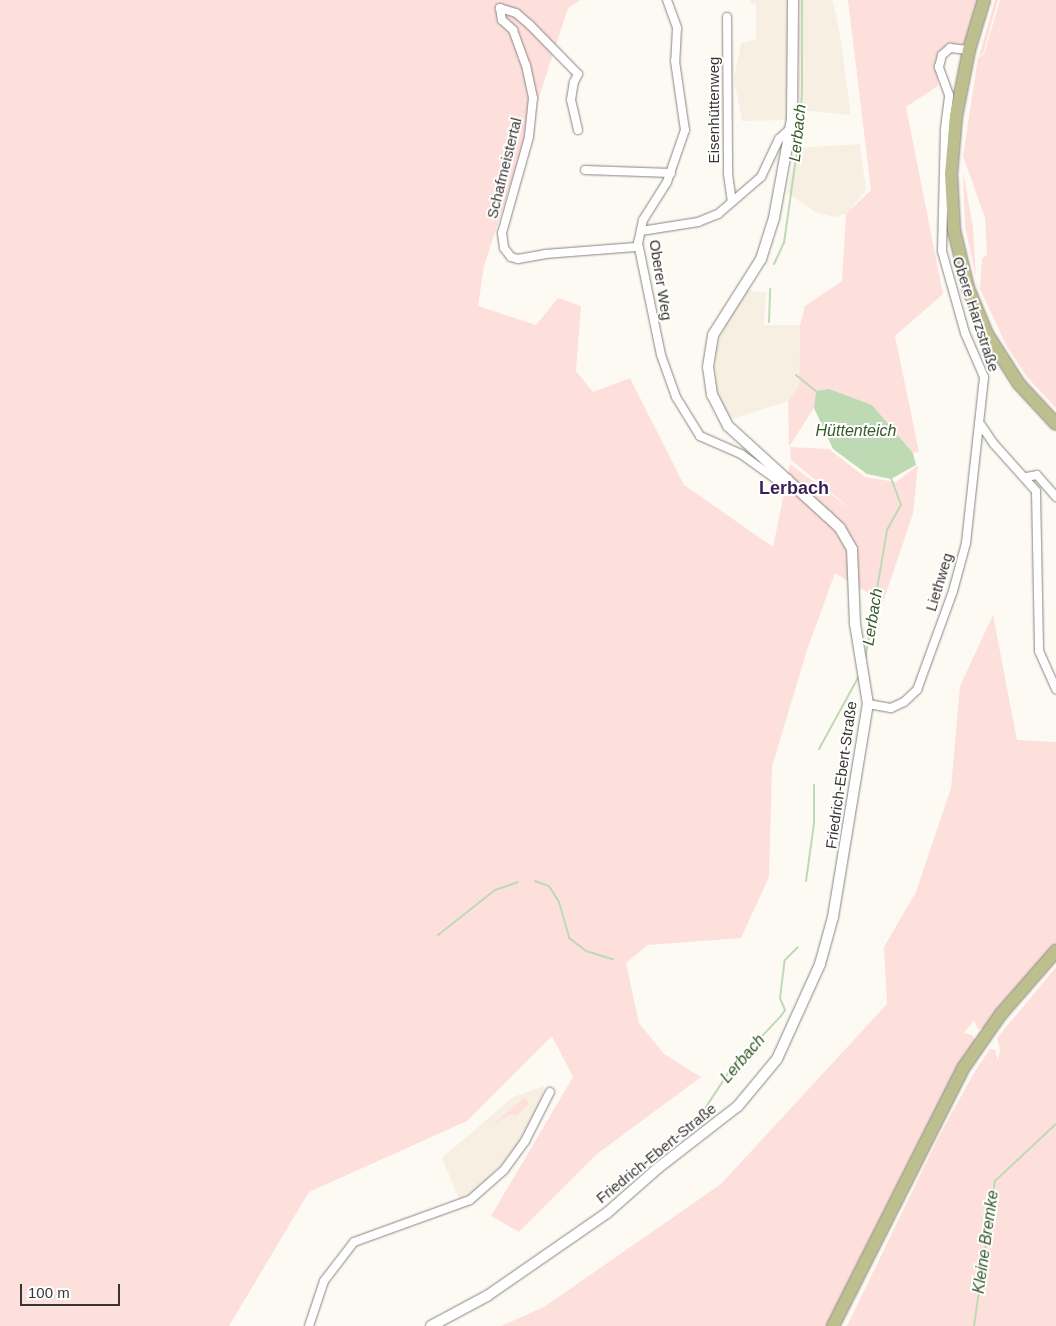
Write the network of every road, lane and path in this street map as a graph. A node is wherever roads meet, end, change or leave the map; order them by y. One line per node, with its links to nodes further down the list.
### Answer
1 (667, 0): 10 (street, Oberer Weg)
2 (793, 0): 7 (street, Friedrich-Ebert-Straße)
3 (984, 0): 6 (main road)
4 (992, 0): 14 (main road)
5 (727, 17): 11 (street, Eisenhüttenweg)
6 (969, 50): 15 (main road); 16 (street, Obere Harzstraße)
7 (791, 128): 11 (street); 18 (street, Friedrich-Ebert-Straße)
8 (578, 130): 13 (street, Schafmeistertal)
9 (585, 170): 10 (street)
10 (671, 173): 12 (street, Oberer Weg)
11 (732, 202): 12 (street)
12 (641, 231): 18 (street, Oberer Weg)
13 (636, 247)
14 (1056, 413)
15 (1056, 424)
16 (981, 425): 17 (street); 21 (street, Liethweg)
17 (1026, 477): 19 (street); 20 (street)
18 (788, 479): 21 (street, Friedrich-Ebert-Straße)
19 (1056, 497)
20 (1056, 689)
21 (868, 704): 26 (street, Friedrich-Ebert-Straße)
22 (1056, 951): 27 (main road)
23 (1056, 962): 28 (main road)
24 (550, 1092): 25 (street)
25 (309, 1326)
26 (431, 1326)
27 (833, 1326)
28 (842, 1326)

